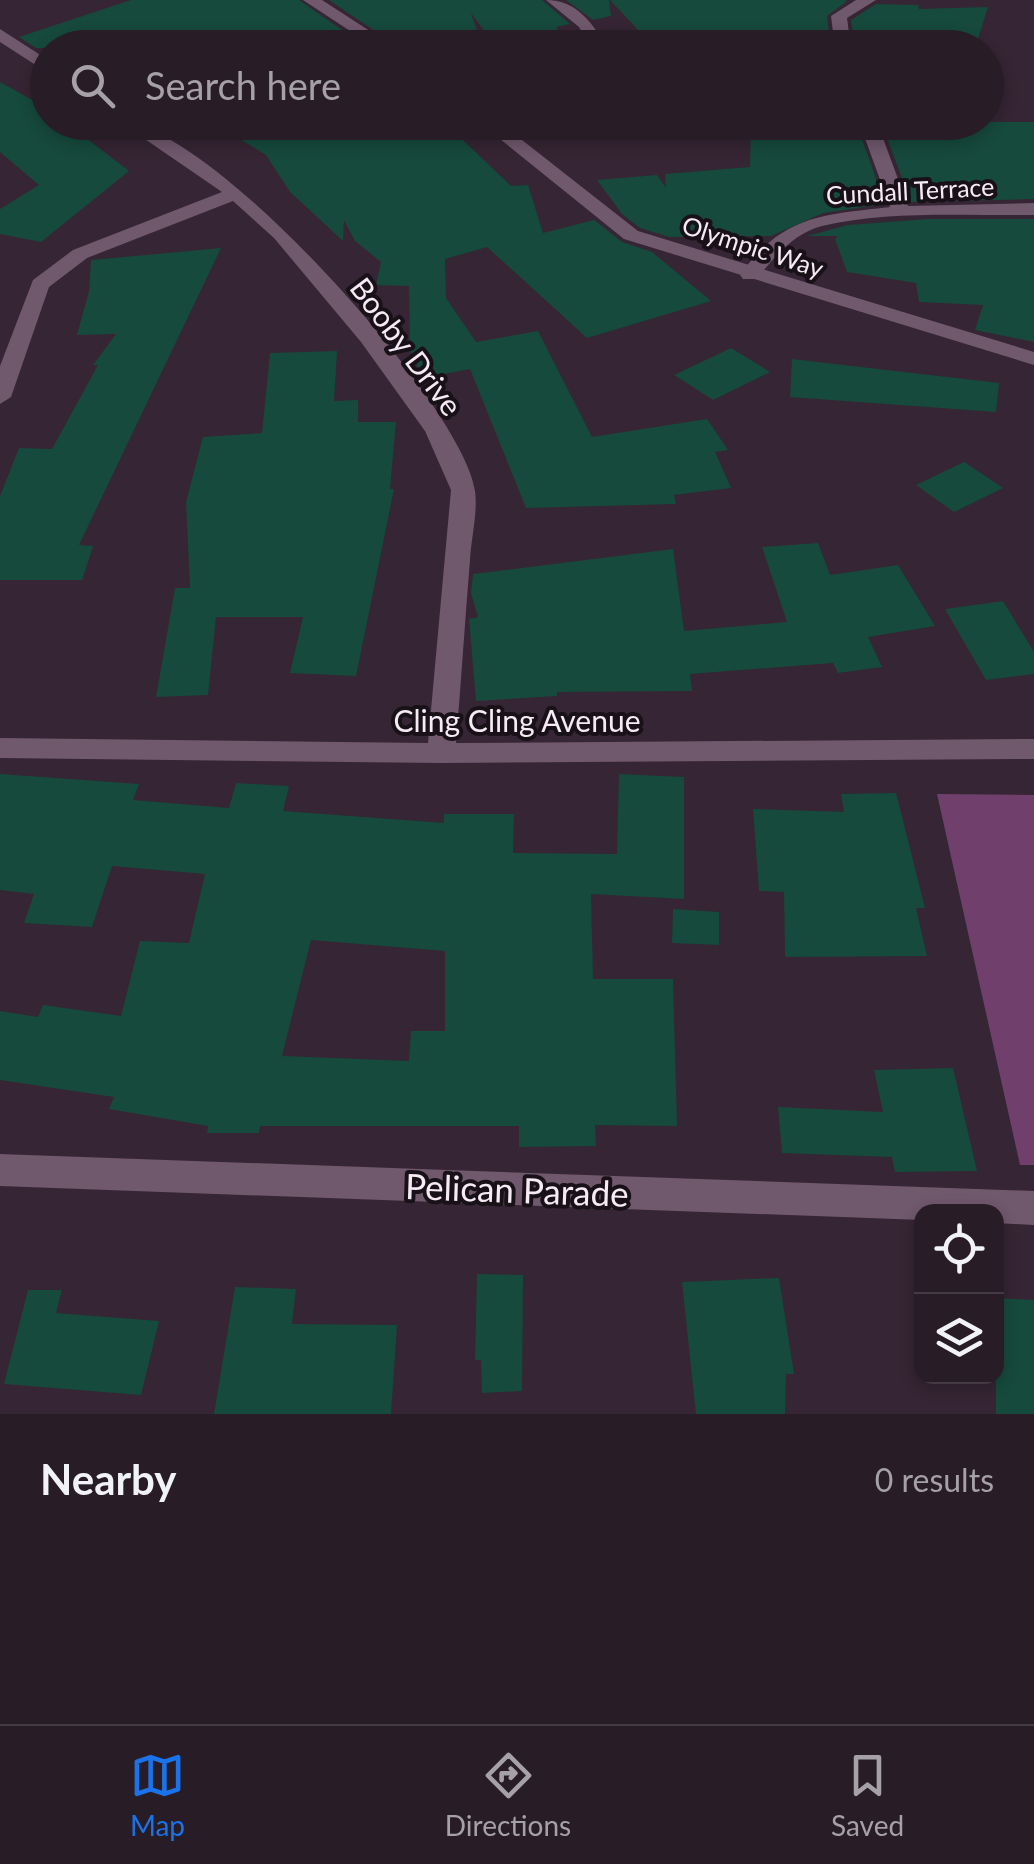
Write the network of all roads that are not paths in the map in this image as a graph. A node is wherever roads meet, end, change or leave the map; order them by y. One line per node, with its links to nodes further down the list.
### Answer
1 (310, 0): 4 (street)
2 (554, 0): 5 (street)
3 (868, 0): 6 (street)
4 (359, 30)
5 (589, 30)
6 (841, 30)
7 (0, 34): 8 (street)
8 (30, 55)
9 (155, 140): 12 (street, Booby Drive)
10 (509, 140): 15 (street, Olympic Way)
11 (875, 140): 14 (street)
12 (236, 193): 17 (street); 20 (street, Booby Drive)
13 (1034, 208): 14 (street, Cundall Terrace)
14 (901, 212): 15 (street, Cundall Terrace)
15 (750, 275): 16 (street, Olympic Way)
16 (1034, 360)
17 (0, 397)
18 (0, 748): 20 (street, Cling Cling Avenue)
19 (1034, 749): 20 (street, Cling Cling Avenue)
20 (442, 753)
21 (0, 1170): 22 (street, Pelican Parade)
22 (1034, 1208)

